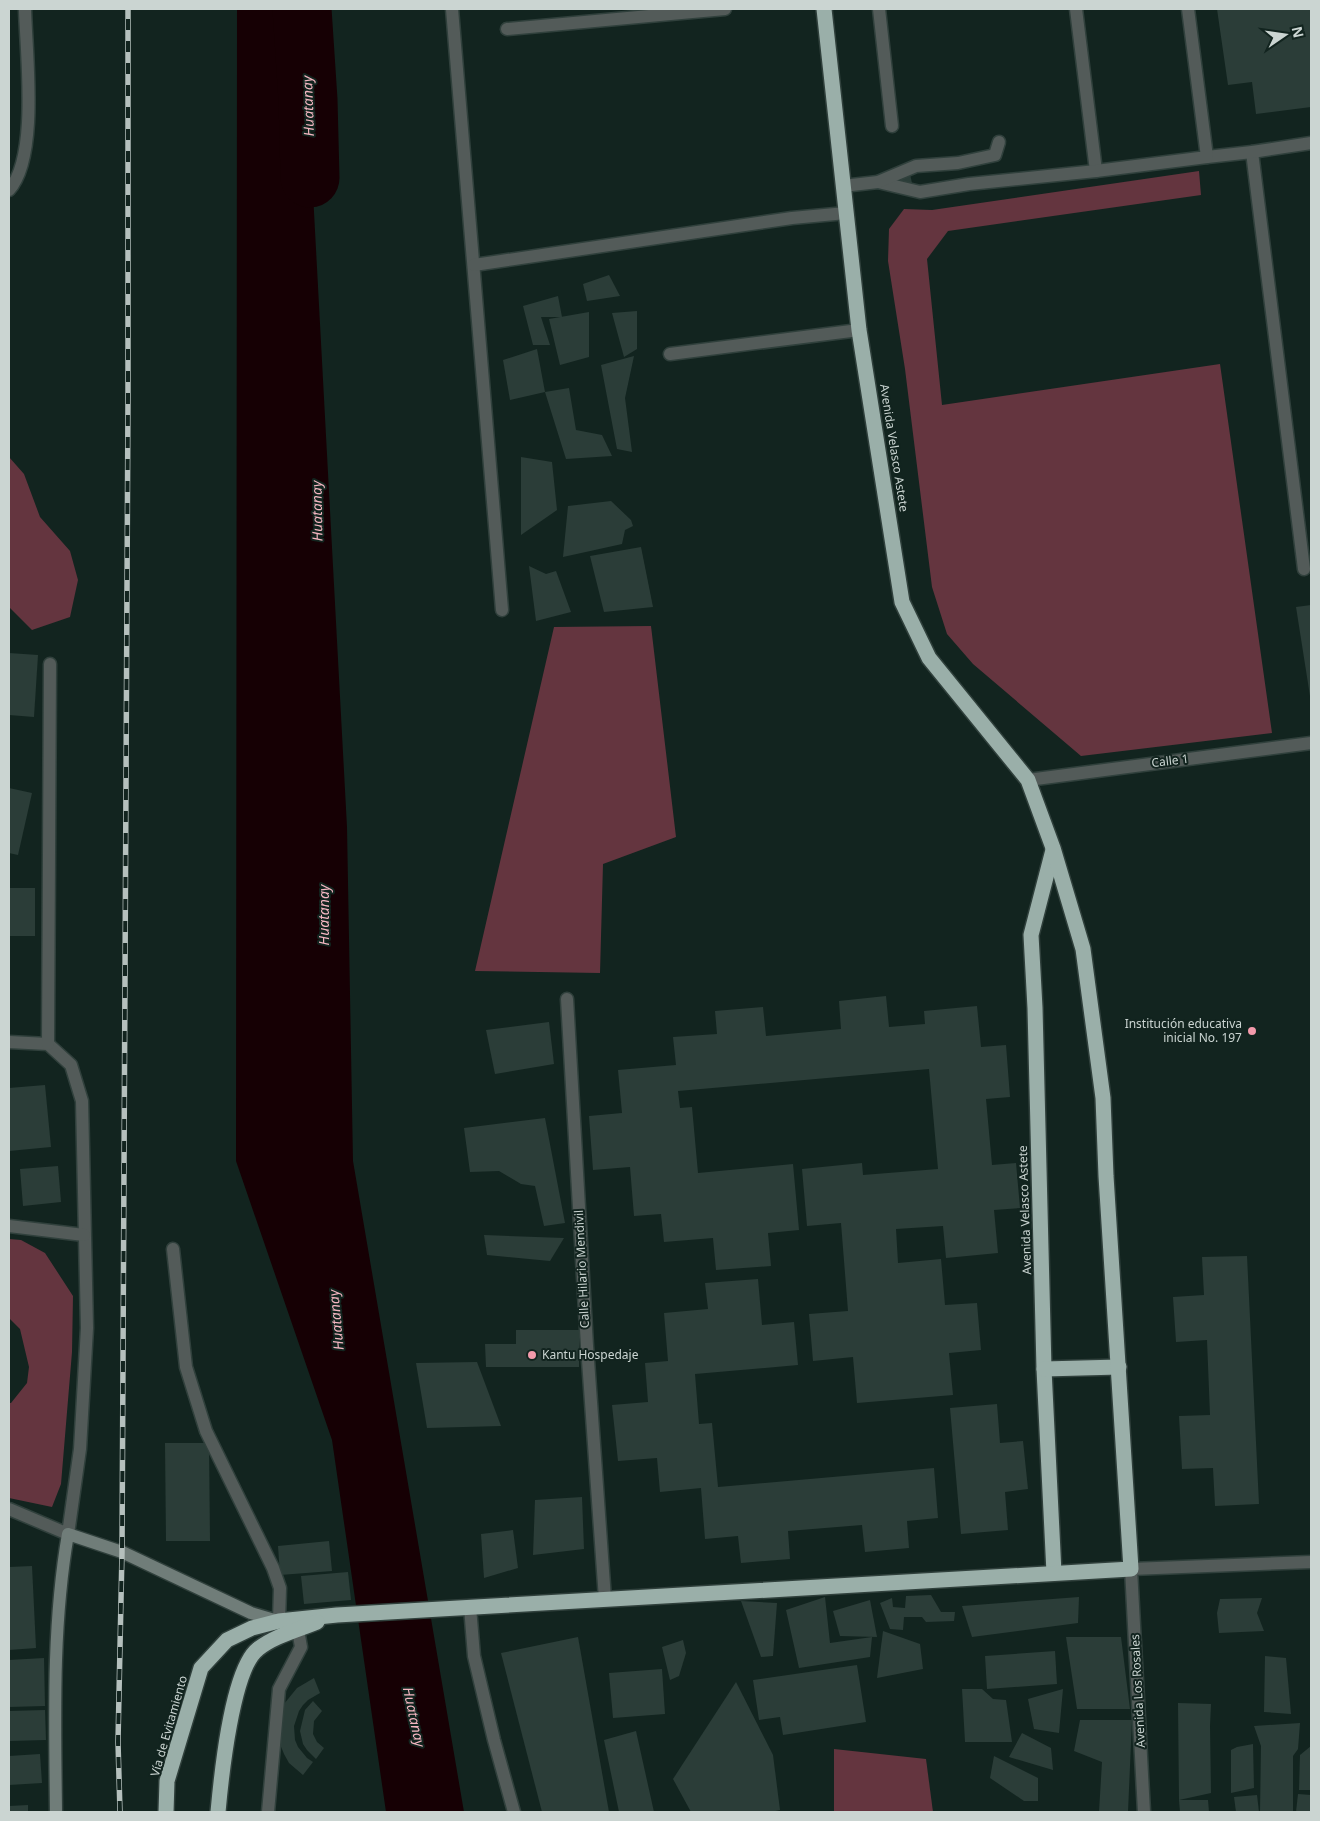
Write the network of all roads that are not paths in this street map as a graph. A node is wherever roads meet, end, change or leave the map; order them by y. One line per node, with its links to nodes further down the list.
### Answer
1 (25, 9): 17 (street)
2 (452, 9): 19 (street)
3 (725, 9): 8 (street)
4 (824, 9): 16 (highway, Avenida Velasco Astete)
5 (879, 9): 9 (street)
6 (1076, 9): 14 (street)
7 (1188, 9): 13 (street)
8 (507, 28)
9 (892, 126)
10 (999, 142): 15 (street)
11 (1311, 143): 12 (street)
12 (1252, 152): 13 (street); 22 (street)
13 (1207, 157): 14 (street)
14 (1096, 171): 15 (street)
15 (878, 182): 16 (street)
16 (843, 186): 18 (highway, Avenida Velasco Astete)
17 (9, 190)
18 (846, 213): 19 (street); 20 (highway, Avenida Velasco Astete)
19 (474, 265): 23 (street)
20 (860, 330): 21 (street); 26 (highway, Avenida Velasco Astete)
21 (670, 354)
22 (1304, 569)
23 (502, 610)
24 (50, 664): 30 (street)
25 (1311, 743): 26 (street, Calle 1)
26 (1028, 780): 27 (highway, Avenida Velasco Astete)
27 (1053, 848): 34 (highway, Avenida Velasco Astete); 35 (highway, Avenida Velasco Astete)
28 (566, 999): 41 (street, Calle Hilario Mendivil)
29 (9, 1042): 30 (street)
30 (48, 1044): 32 (street)
31 (9, 1226): 32 (street)
32 (84, 1235): 37 (street)
33 (173, 1249): 44 (street)
34 (1119, 1367): 35 (highway); 39 (highway, Avenida Velasco Astete)
35 (1044, 1369): 40 (highway, Avenida Velasco Astete)
36 (9, 1509): 37 (street)
37 (68, 1534): 44 (main road); 46 (main road)
38 (1311, 1562): 39 (street)
39 (1131, 1569): 40 (highway, Vía de Evitamiento); 51 (street, Avenida Los Rosales)
40 (1054, 1573): 41 (highway, Vía de Evitamiento)
41 (606, 1599): 42 (highway, Vía de Evitamiento)
42 (470, 1608): 43 (highway, Vía de Evitamiento); 50 (street)
43 (337, 1615): 44 (highway, Vía de Evitamiento); 45 (highway)
44 (279, 1621): 45 (main road); 47 (highway, Vía de Evitamiento)
45 (298, 1630): 48 (highway); 49 (street)
46 (56, 1812)
47 (166, 1812)
48 (218, 1812)
49 (268, 1812)
50 (514, 1812)
51 (1144, 1812)

